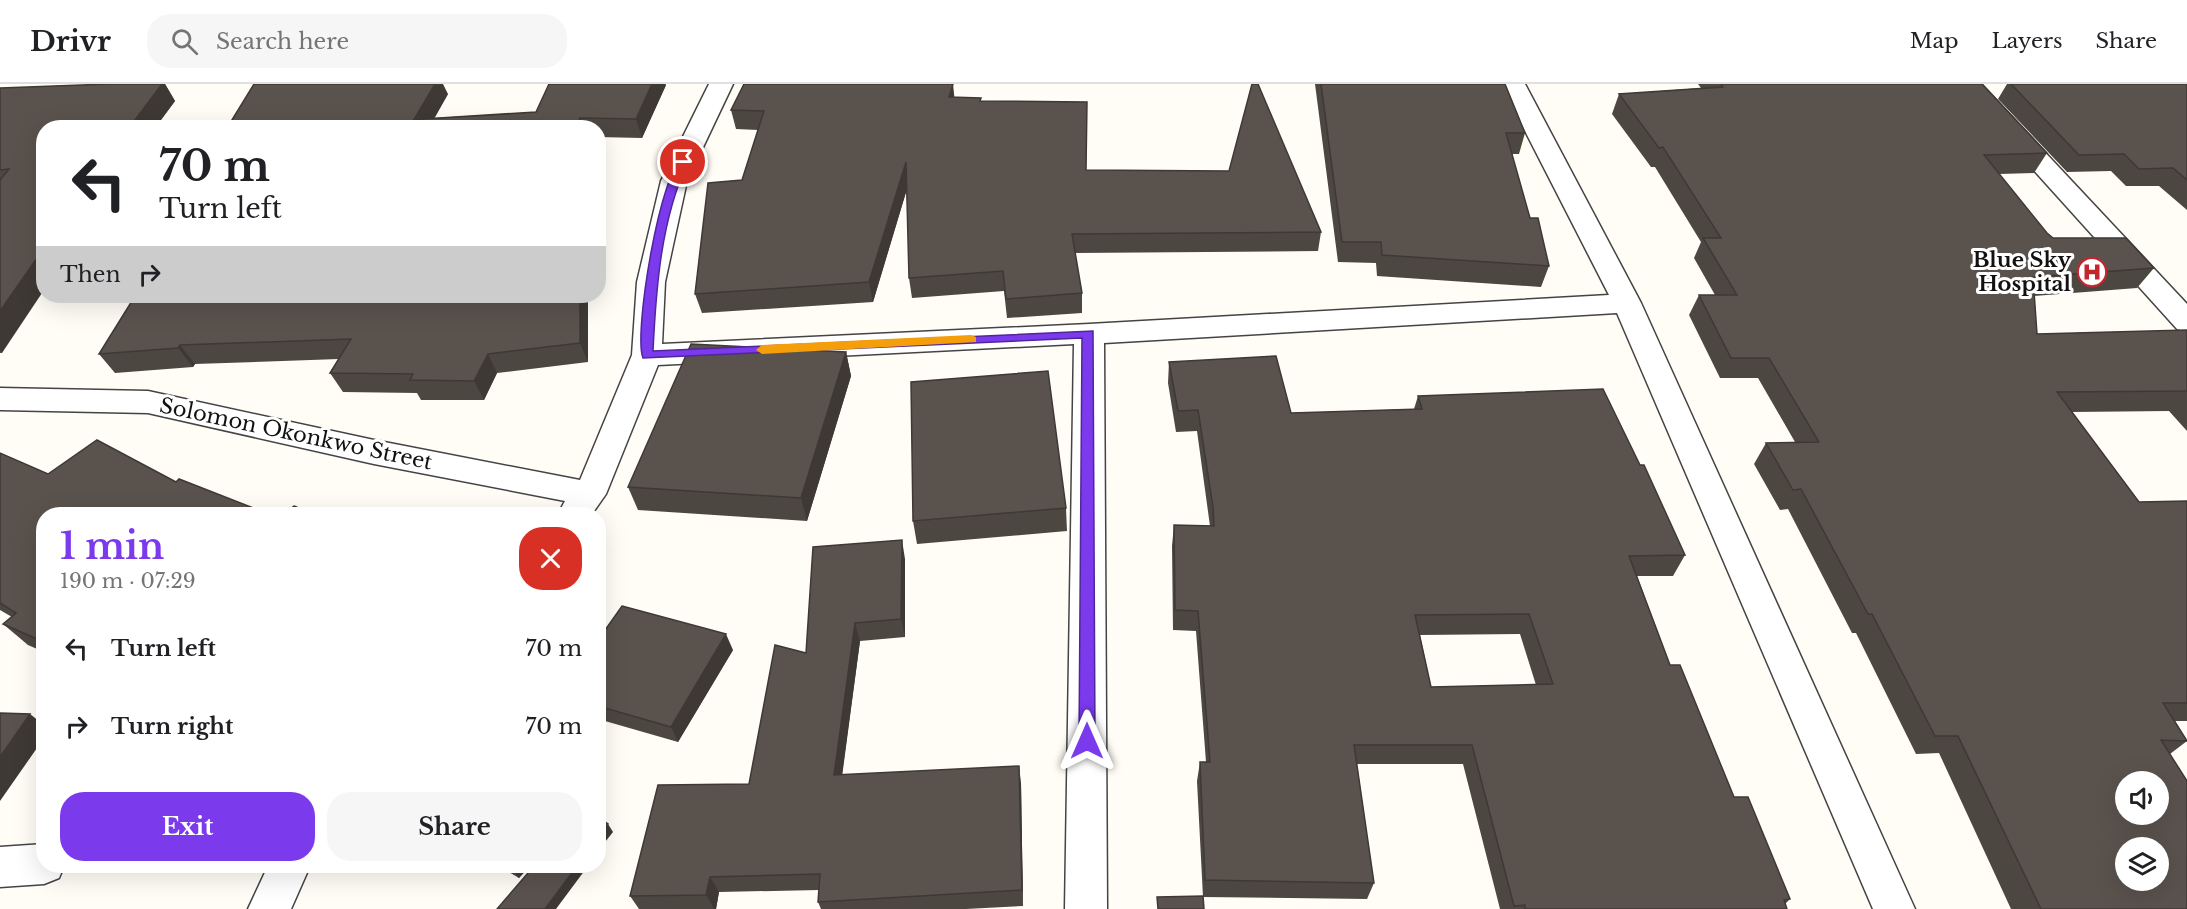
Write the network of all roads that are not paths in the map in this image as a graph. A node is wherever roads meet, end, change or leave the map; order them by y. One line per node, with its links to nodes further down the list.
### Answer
1 (721, 84): 7 (street)
2 (1514, 84): 4 (street)
3 (1968, 84): 5 (street)
4 (1627, 303): 6 (street); 15 (street)
5 (2182, 312)
6 (1089, 334): 7 (street); 14 (street)
7 (647, 355): 9 (street)
8 (0, 399): 9 (street, Solomon Okonkwo Street)
9 (582, 504)
10 (36, 865): 11 (street)
11 (0, 867)
12 (286, 873): 13 (street)
13 (269, 909)
14 (1086, 909)
15 (1894, 909)

